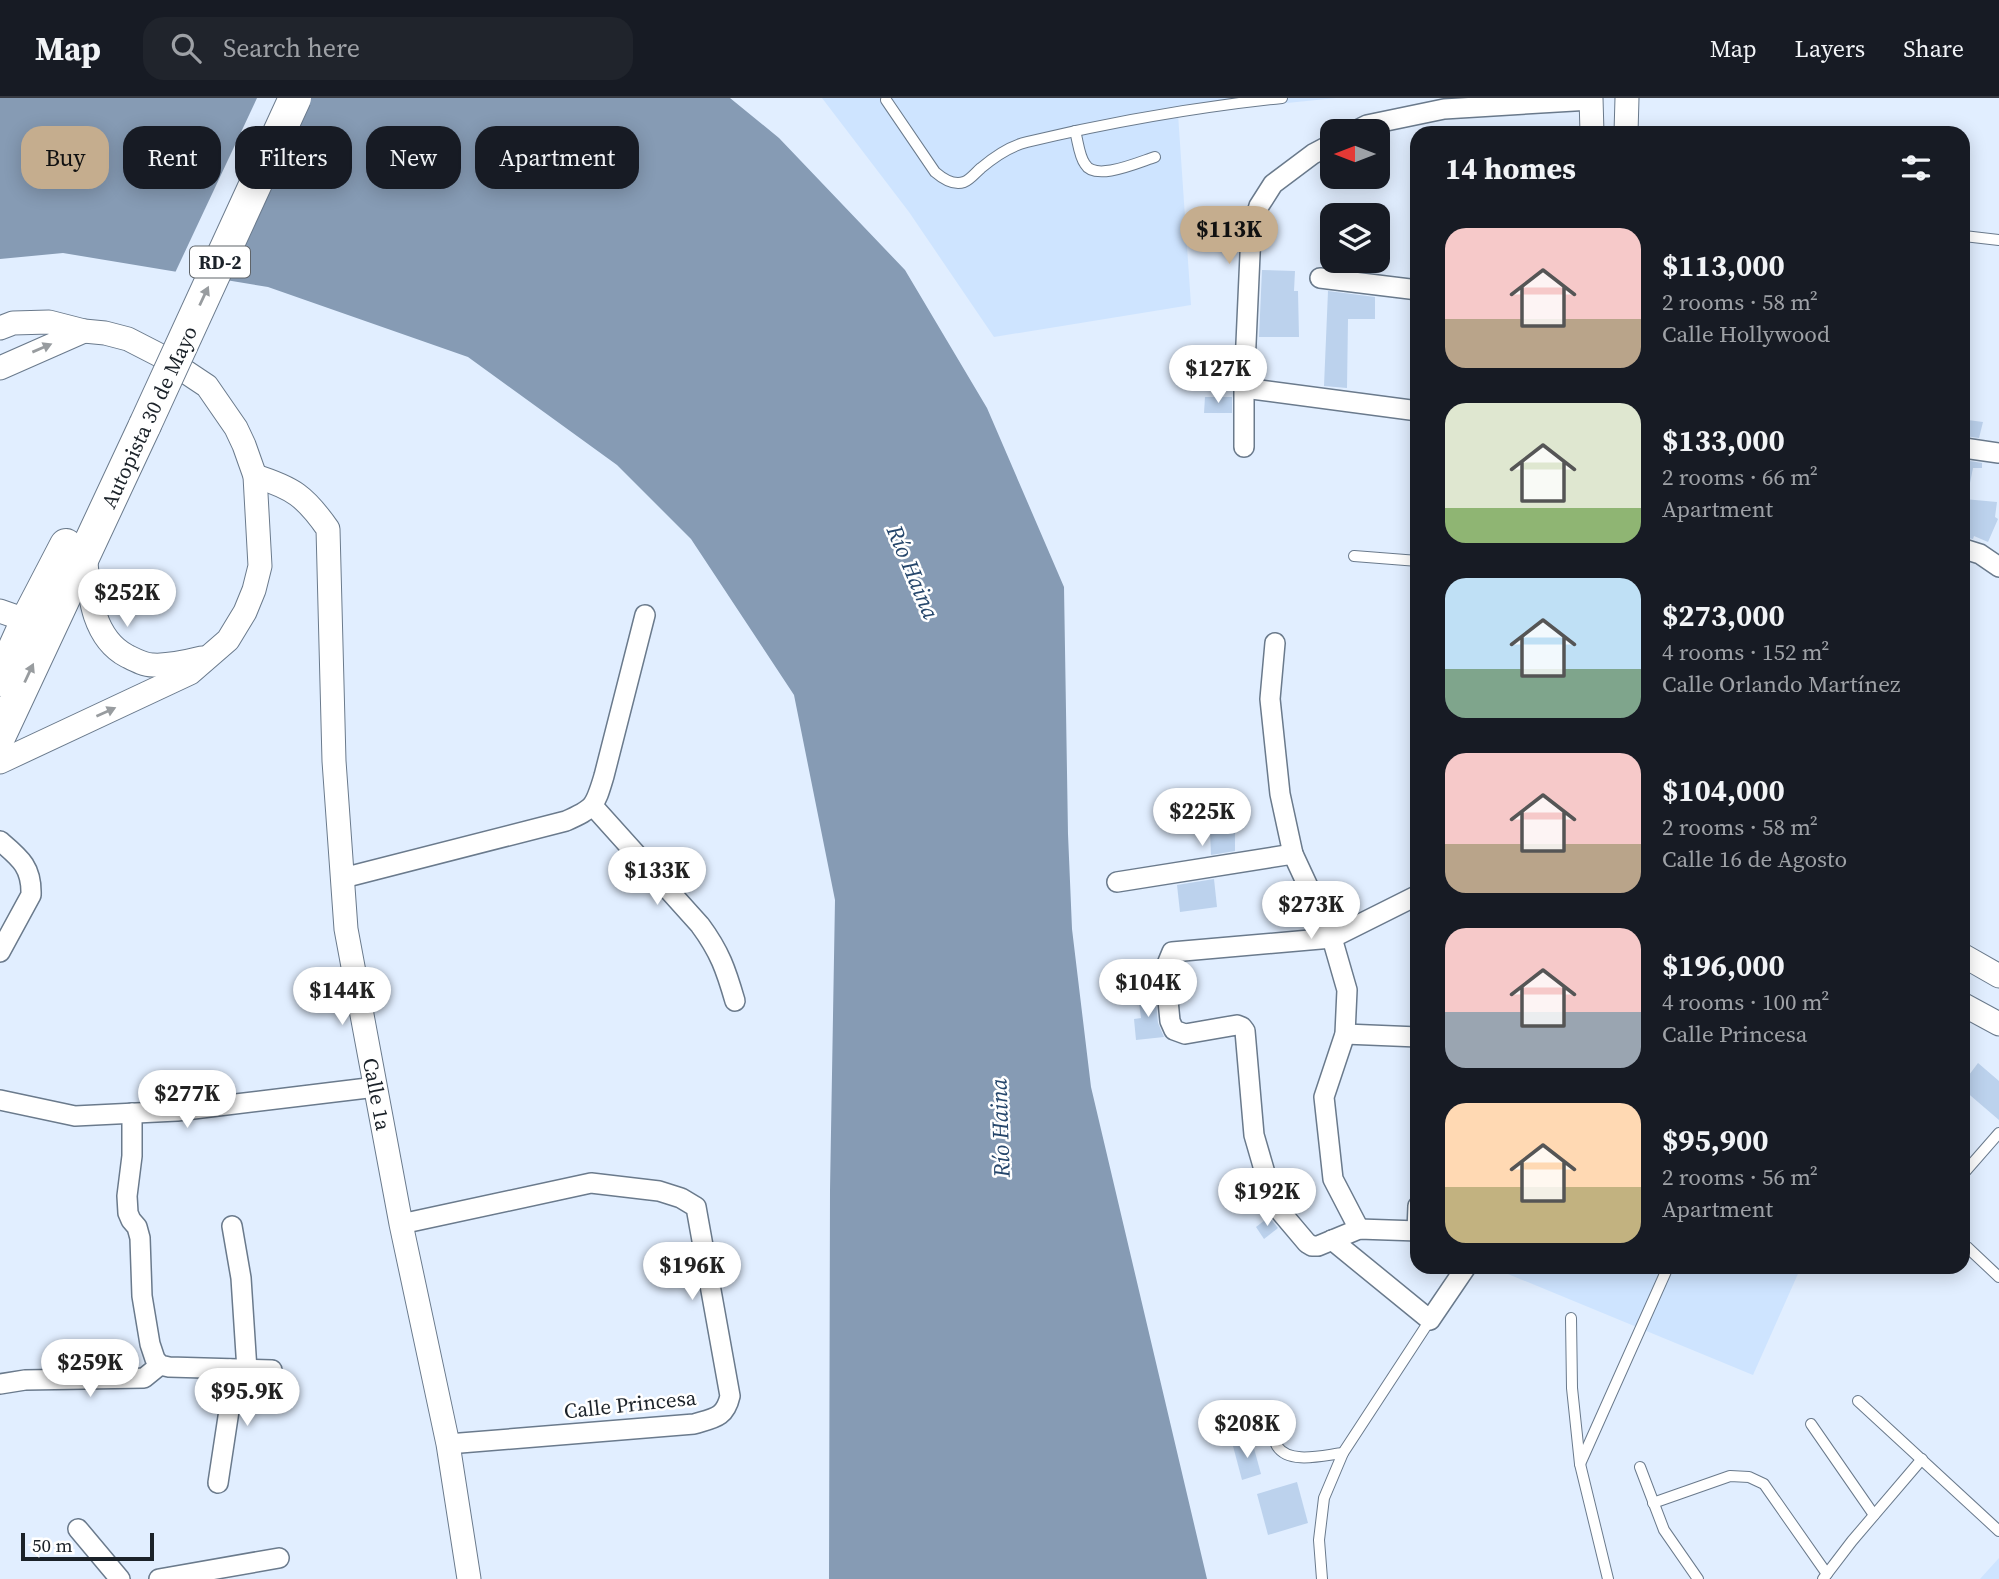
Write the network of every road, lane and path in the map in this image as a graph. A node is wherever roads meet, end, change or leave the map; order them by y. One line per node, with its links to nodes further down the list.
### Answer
1 (272, 98): 23 (highway, Autopista 30 de Mayo / RD-2)
2 (295, 98): 23 (highway, Autopista 30 de Mayo / RD-2, one-way to 2, bridge)
3 (1282, 98): 7 (lane)
4 (1627, 98): 10 (street)
5 (1591, 99): 8 (street); 9 (street)
6 (886, 100): 11 (lane)
7 (1236, 101): 11 (lane)
8 (1390, 120)
9 (1592, 126)
10 (1626, 126)
11 (1075, 131): 13 (lane)
12 (1320, 150): 21 (street)
13 (1155, 157)
14 (1970, 237): 15 (lane)
15 (1999, 240)
16 (1320, 278): 17 (street)
17 (1410, 289)
18 (0, 328): 19 (street)
19 (84, 331): 20 (street, one-way to 19); 27 (street)
20 (0, 368)
21 (1244, 388): 22 (street); 24 (street)
22 (1410, 410)
23 (136, 419): 29 (highway, Autopista 30 de Mayo / RD-2); 34 (highway, Autopista 30 de Mayo / RD-2)
24 (1244, 447)
25 (1970, 449): 26 (street)
26 (1999, 453)
27 (255, 476): 36 (street); 43 (street, Calle 1a)
28 (1970, 551): 32 (street)
29 (85, 554): 34 (highway, Autopista 30 de Mayo / RD-2); 36 (street)
30 (1354, 556): 31 (lane)
31 (1410, 560)
32 (1999, 567)
33 (645, 615): 40 (street)
34 (26, 620): 37 (highway, Autopista 30 de Mayo / RD-2); 38 (highway, Autopista 30 de Mayo / RD-2, one-way to 34)
35 (1275, 643): 42 (street)
36 (208, 657): 39 (street, one-way to 36)
37 (0, 680)
38 (0, 735)
39 (0, 762)
40 (593, 806): 43 (street); 50 (street)
41 (0, 841): 47 (street)
42 (1293, 854): 44 (street); 46 (street)
43 (343, 878): 55 (street, Calle 1a)
44 (1117, 882)
45 (1410, 899): 46 (street)
46 (1332, 938): 53 (street); 64 (street)
47 (0, 951)
48 (1970, 959): 49 (street)
49 (1999, 976)
50 (735, 1001)
51 (1970, 1008): 52 (street)
52 (1999, 1024)
53 (1345, 1034): 54 (street); 62 (street)
54 (1410, 1037)
55 (376, 1087): 57 (street); 60 (street, Calle 1a)
56 (0, 1100): 57 (street)
57 (132, 1114): 71 (street)
58 (1999, 1133): 59 (lane)
59 (1970, 1166)
60 (401, 1224): 78 (street, Calle 1a); 78 (street, Calle Princesa)
61 (232, 1226): 72 (street)
62 (1359, 1229): 63 (street); 64 (street)
63 (1410, 1231)
64 (1332, 1240): 70 (street)
65 (1970, 1249): 68 (lane)
66 (1461, 1274): 70 (street)
67 (1665, 1274): 81 (lane)
68 (1999, 1277)
69 (1571, 1318): 81 (lane)
70 (1430, 1320): 79 (lane)
71 (160, 1364): 72 (street); 74 (street)
72 (239, 1369): 73 (street); 83 (street)
73 (272, 1370)
74 (0, 1384)
75 (1858, 1401): 80 (lane)
76 (1270, 1423): 79 (lane)
77 (1811, 1424): 85 (lane)
78 (448, 1444): 92 (street, Calle 1a)
79 (1343, 1453): 93 (lane)
80 (1922, 1459): 85 (lane); 87 (lane)
81 (1580, 1464): 94 (lane)
82 (1640, 1467): 84 (lane)
83 (218, 1483)
84 (1653, 1503): 89 (lane); 95 (lane)
85 (1874, 1516): 89 (lane)
86 (78, 1529): 90 (street)
87 (1999, 1531)
88 (279, 1558): 91 (street)
89 (1825, 1577)
90 (120, 1579)
91 (159, 1579)
92 (469, 1579)
93 (1322, 1579)
94 (1608, 1579)
95 (1698, 1579)

